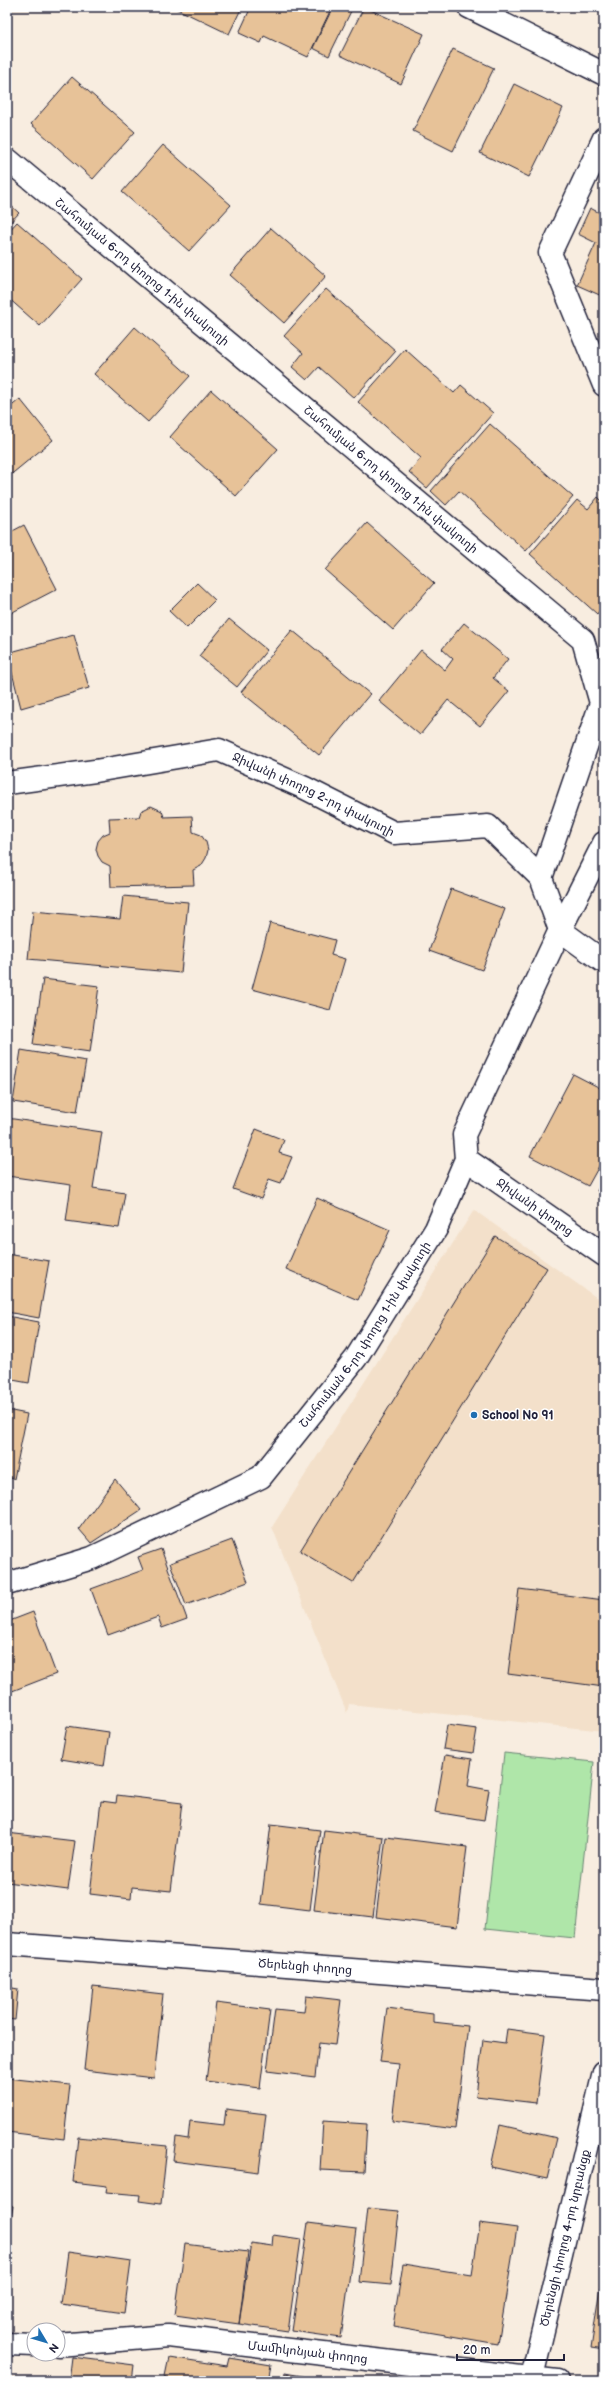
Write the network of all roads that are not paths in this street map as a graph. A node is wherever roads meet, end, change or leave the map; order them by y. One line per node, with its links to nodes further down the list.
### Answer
1 (469, 7): 2 (street)
2 (604, 74)
3 (604, 138): 5 (street)
4 (7, 159): 8 (street, Շահումյան 6-րդ փողոց 1-ին փակուղի)
5 (604, 385)
6 (7, 783): 8 (street, Ջիվանի փողոց 2-րդ փակուղի)
7 (604, 843): 9 (street, Շահումյան 6-րդ փողոց 1-ին փակուղի)
8 (542, 878): 9 (street, Ջիվանի փողոց 2-րդ փակուղի)
9 (560, 930): 10 (street); 11 (street, Շահումյան 6-րդ փողոց 1-ին փակուղի)
10 (604, 962)
11 (466, 1159): 12 (street, Ջիվանի փողոց); 13 (street, Շահումյան 6-րդ փողոց 1-ին փակուղի)
12 (604, 1255)
13 (7, 1584)
14 (7, 1944): 15 (street, Ծերենցի փողոց)
15 (604, 1989)
16 (604, 2072): 20 (street, Ծերենցի փողոց 4-րդ նրբանցք)
17 (7, 2344): 19 (street)
18 (66, 2344): 20 (street, Մամիկոնյան փողոց)
19 (26, 2345)
20 (531, 2380): 21 (street, Մամիկոնյան փողոց)
21 (557, 2381)

